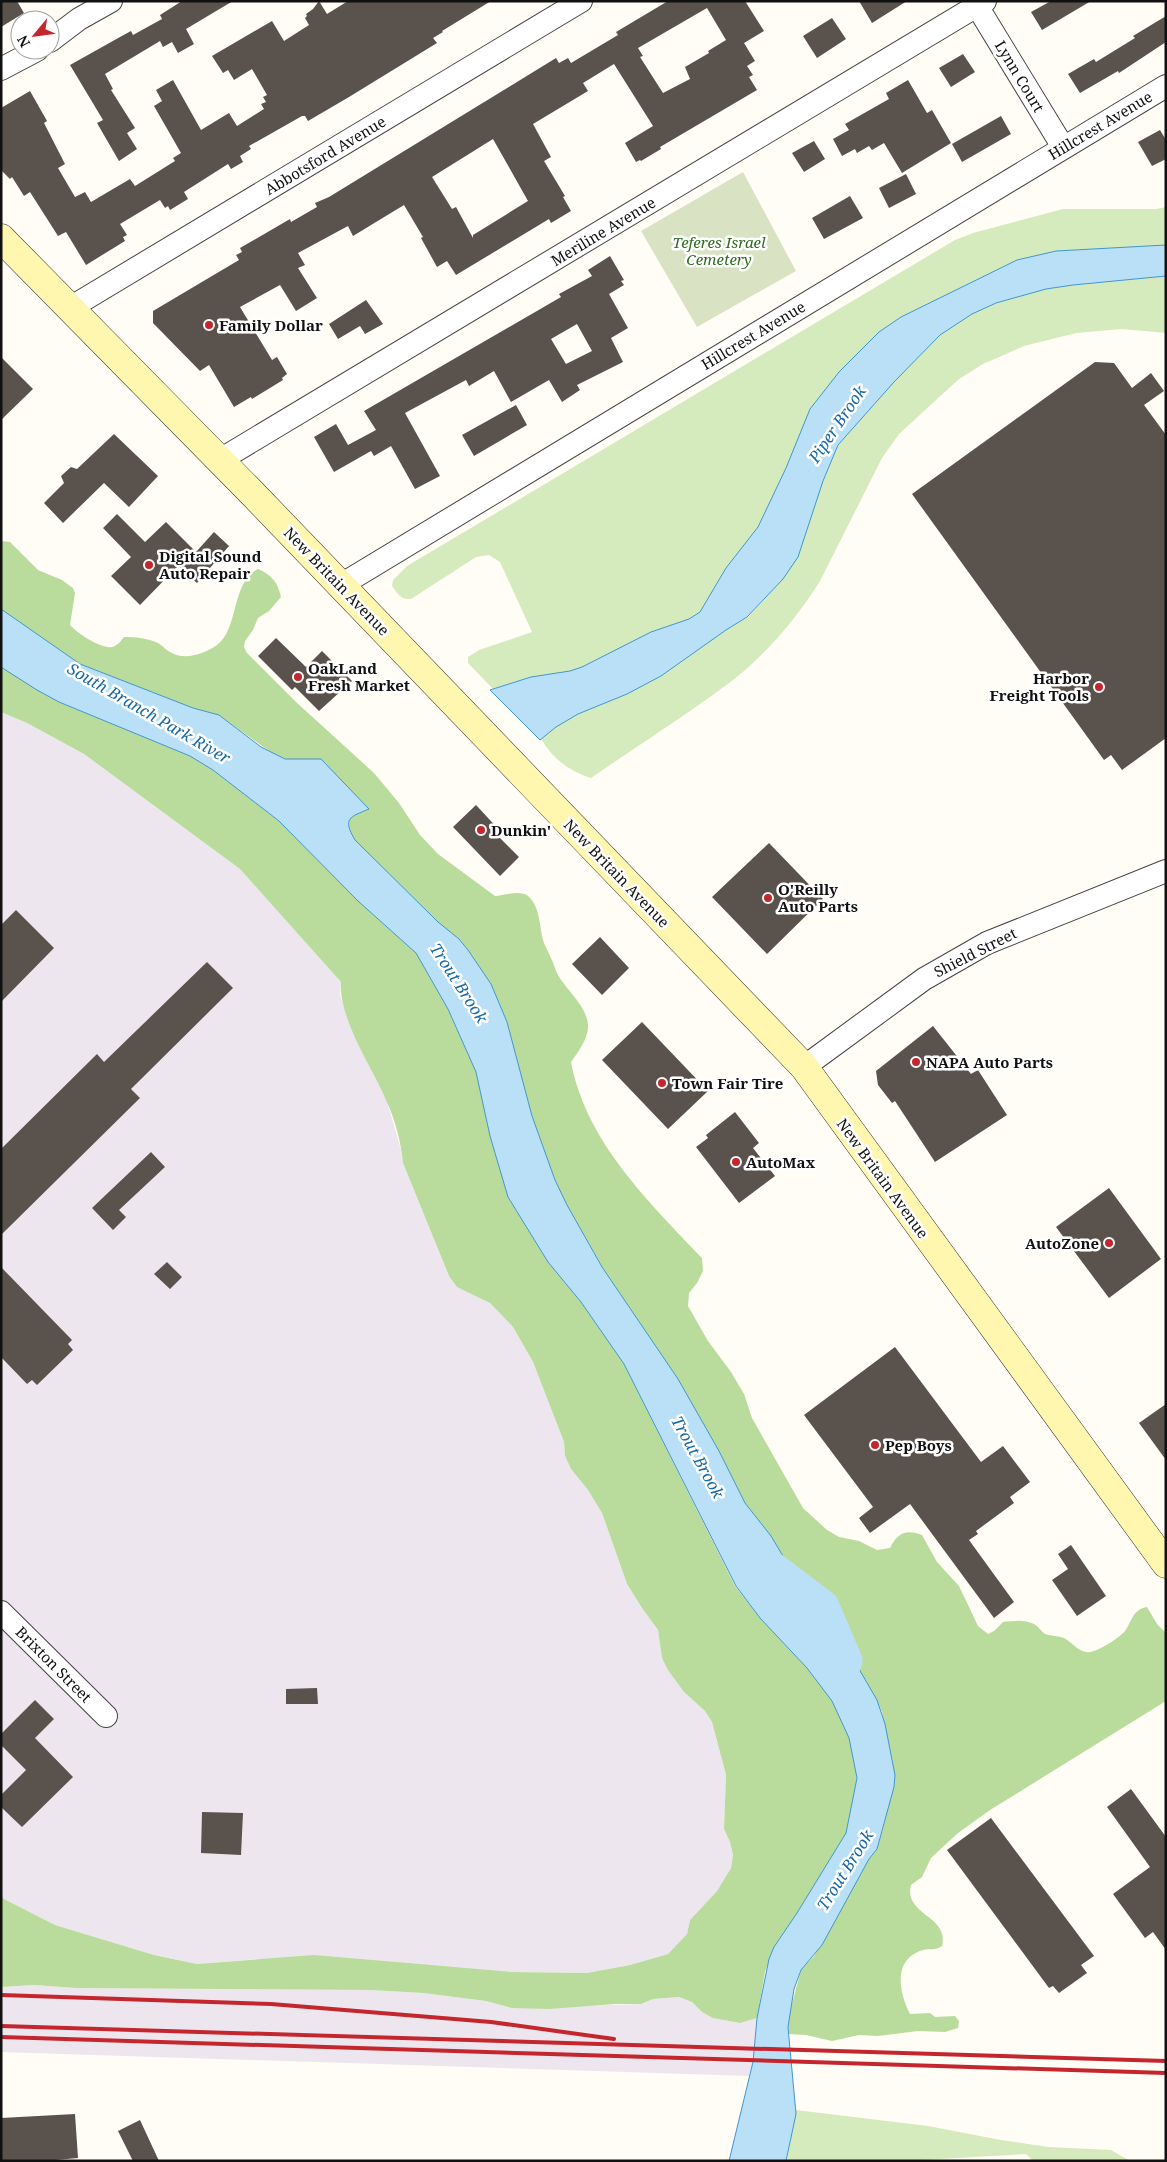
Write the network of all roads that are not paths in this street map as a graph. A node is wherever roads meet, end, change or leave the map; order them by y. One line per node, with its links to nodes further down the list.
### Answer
1 (111, 1): 4 (street)
2 (581, 1): 10 (street, Abbotsford Avenue)
3 (981, 4): 8 (street, Lynn Court); 11 (street, Meriline Avenue)
4 (60, 33)
5 (18, 60): 6 (street)
6 (1, 69)
7 (1166, 86): 8 (street, Hillcrest Avenue)
8 (1063, 147): 12 (street, Hillcrest Avenue)
9 (1, 238): 10 (main road, New Britain Avenue)
10 (70, 308): 11 (main road, New Britain Avenue)
11 (220, 460): 12 (main road, New Britain Avenue)
12 (341, 585): 14 (main road, New Britain Avenue)
13 (1166, 871): 14 (street, Shield Street)
14 (804, 1067): 15 (main road, New Britain Avenue)
15 (1166, 1564)
16 (1, 1612): 17 (street, Brixton Street)
17 (106, 1716)

